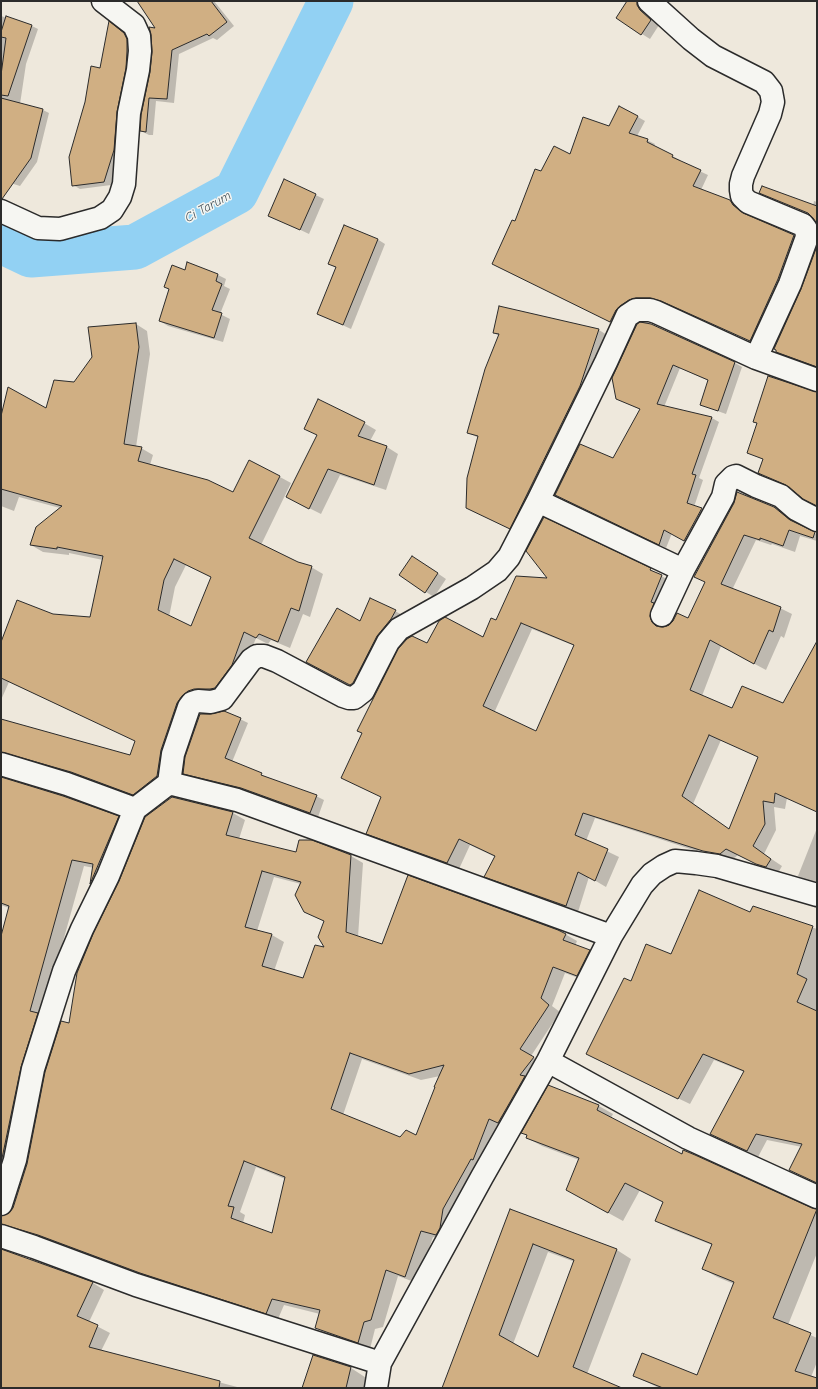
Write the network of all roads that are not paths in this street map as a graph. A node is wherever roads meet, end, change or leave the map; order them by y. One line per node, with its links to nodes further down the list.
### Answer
1 (103, 1): 3 (street)
2 (649, 1): 4 (street)
3 (1, 211)
4 (756, 358): 5 (street); 6 (street)
5 (817, 380)
6 (538, 501): 8 (street); 11 (street)
7 (817, 520): 8 (street)
8 (683, 570): 9 (street)
9 (662, 615)
10 (1, 764): 12 (street)
11 (169, 783): 12 (street); 14 (street)
12 (135, 809): 17 (street)
13 (817, 894): 14 (street)
14 (611, 936): 15 (street)
15 (548, 1061): 16 (street); 19 (street)
16 (817, 1198)
17 (1, 1204)
18 (1, 1236): 19 (street)
19 (380, 1363): 20 (street)
20 (376, 1388)

